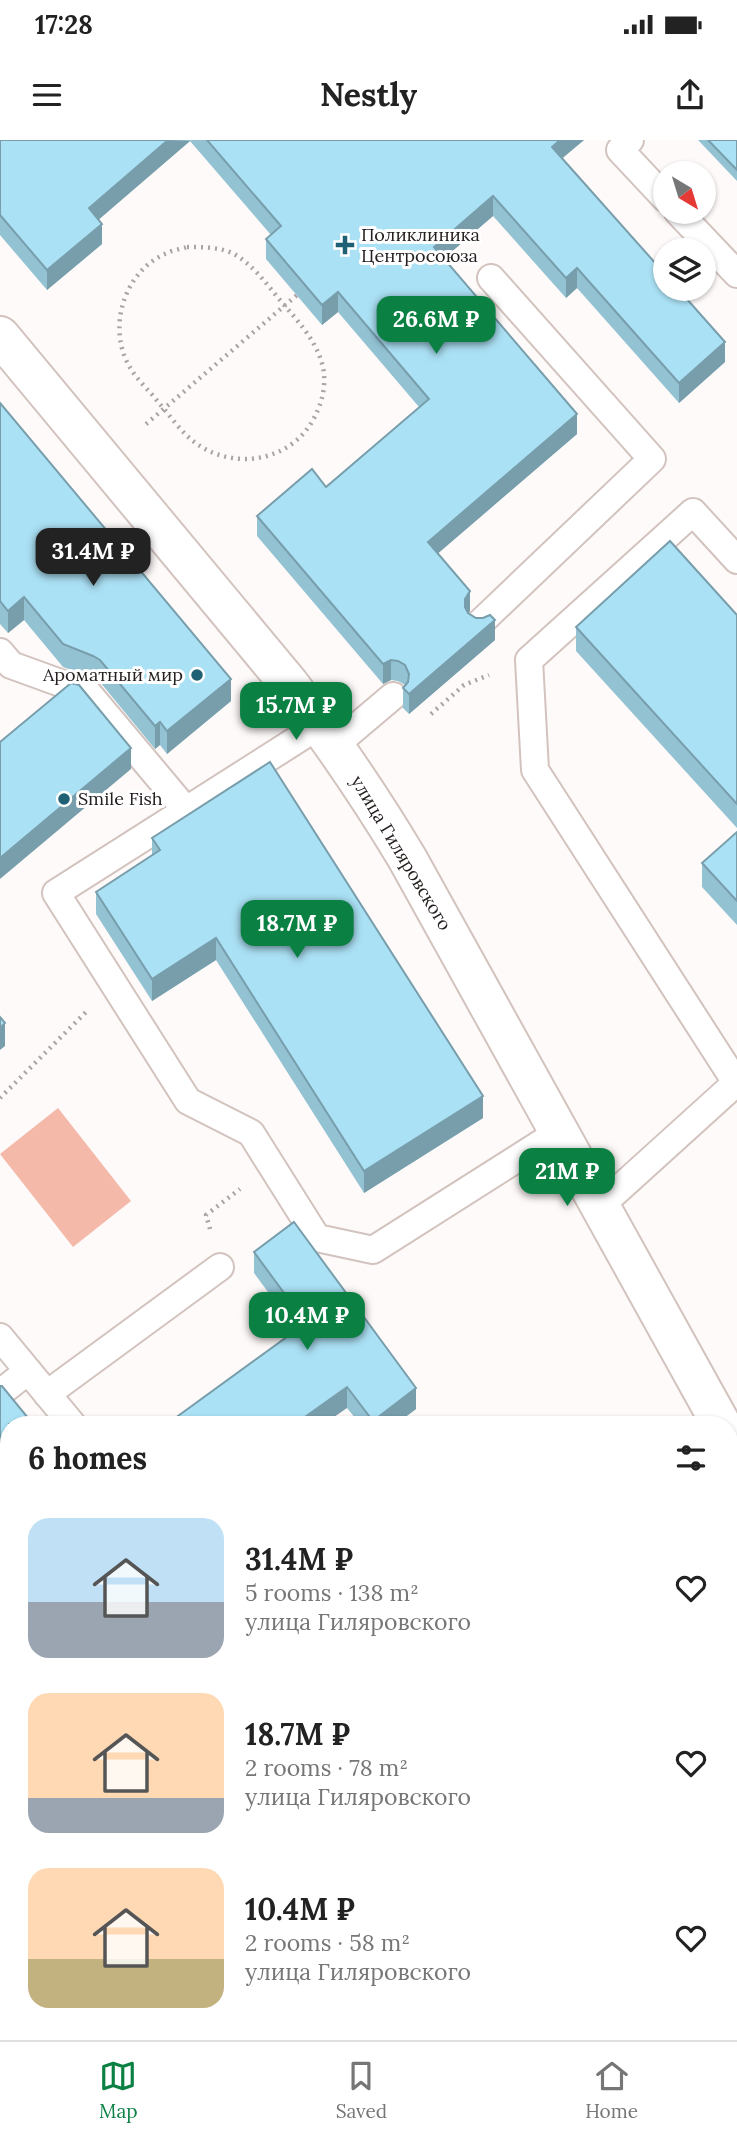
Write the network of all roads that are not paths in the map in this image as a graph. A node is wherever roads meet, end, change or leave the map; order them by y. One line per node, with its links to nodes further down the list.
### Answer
1 (630, 140): 2 (lane)
2 (653, 185)
3 (689, 224): 4 (lane)
4 (737, 274)
5 (491, 278): 8 (lane)
6 (0, 336): 11 (street, улица Гиляровского)
7 (737, 560): 13 (lane)
8 (480, 623)
9 (0, 652): 12 (lane)
10 (393, 696): 11 (lane)
11 (328, 735): 12 (lane); 14 (street, улица Гиляровского)
12 (186, 810): 14 (lane)
13 (737, 1084): 15 (lane)
14 (559, 1132): 15 (street, улица Гиляровского)
15 (600, 1206): 22 (street, улица Гиляровского)
16 (220, 1267): 20 (lane)
17 (0, 1337): 18 (lane)
18 (28, 1371): 19 (lane); 20 (lane)
19 (0, 1394)
20 (47, 1394): 21 (lane)
21 (65, 1416)
22 (718, 1416)

